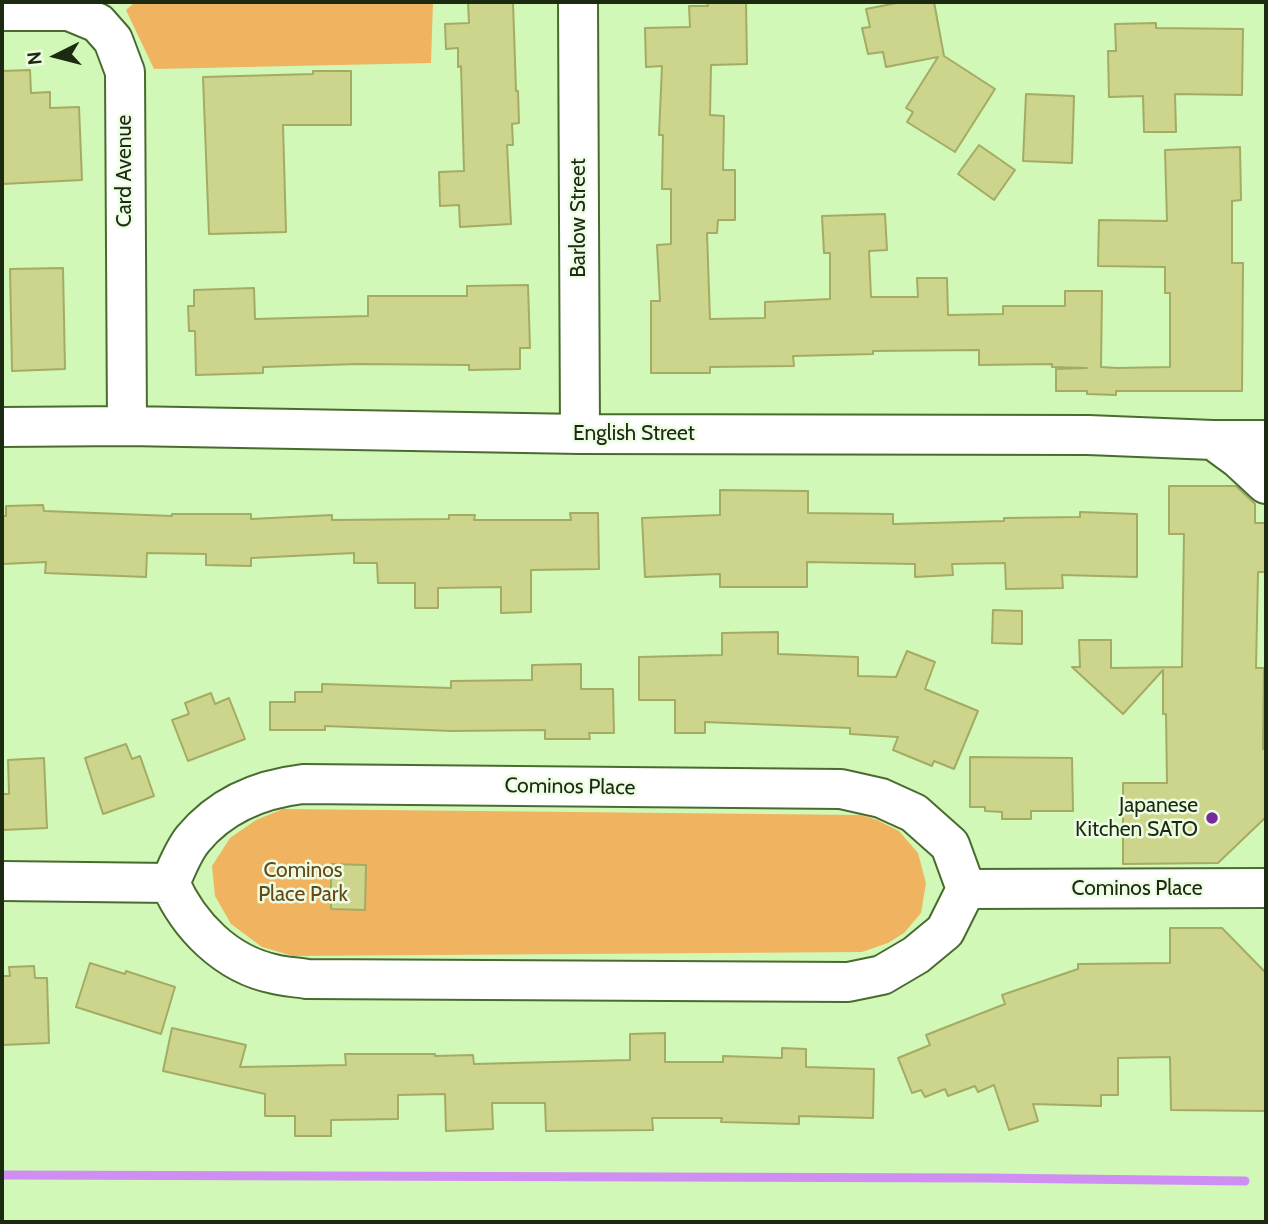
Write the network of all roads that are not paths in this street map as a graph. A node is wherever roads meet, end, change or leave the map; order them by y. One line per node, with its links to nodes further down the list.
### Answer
1 (578, 2): 5 (street, Barlow Street)
2 (2, 11): 3 (street, Card Avenue)
3 (127, 426): 4 (street, English Street); 5 (street, English Street)
4 (2, 427)
5 (580, 434): 6 (street, English Street)
6 (1213, 440): 7 (street, English Street); 8 (street)
7 (1266, 440)
8 (1266, 484)
9 (2, 881): 10 (street)
10 (170, 883): 12 (street); 12 (street, Cominos Place)
11 (1266, 888): 12 (street, Cominos Place)
12 (966, 889)

